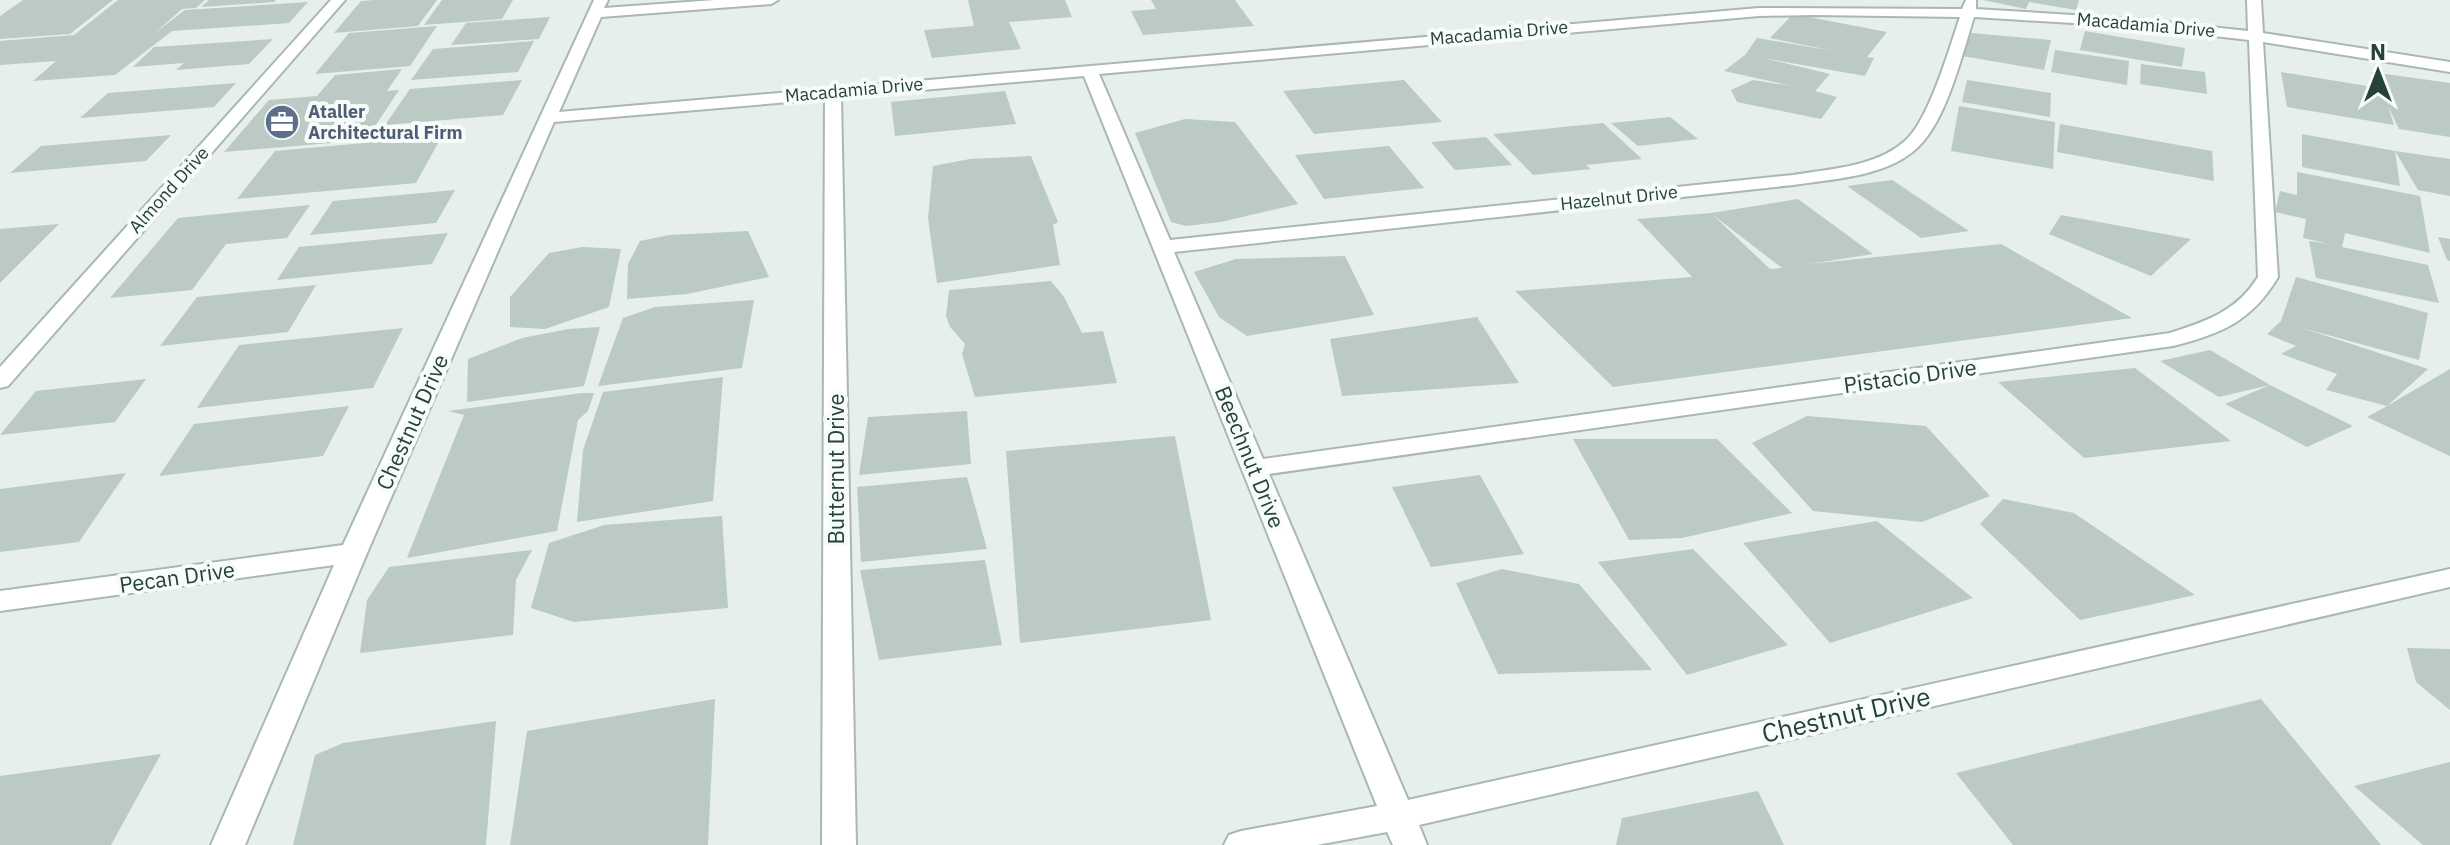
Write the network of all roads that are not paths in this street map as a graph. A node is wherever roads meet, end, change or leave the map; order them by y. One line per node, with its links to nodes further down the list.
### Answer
1 (338, 0): 14 (street, Almond Drive)
2 (771, 0): 5 (street)
3 (1740, 0): 7 (street)
4 (2254, 0): 8 (street, Pistacio Drive)
5 (598, 6): 12 (street, Chestnut Drive)
6 (1970, 7): 7 (street, Macadamia Drive); 8 (street, Macadamia Drive); 13 (street, Hazelnut Drive)
7 (1759, 12): 10 (street, Macadamia Drive)
8 (2257, 37): 9 (street, Macadamia Drive); 15 (street, Pistacio Drive)
9 (2450, 67)
10 (1089, 69): 11 (street, Macadamia Drive); 13 (street, Beechnut Drive)
11 (833, 92): 12 (street, Macadamia Drive); 21 (street, Butternut Drive)
12 (548, 118): 16 (street, Chestnut Drive)
13 (1163, 247): 15 (street, Beechnut Drive)
14 (0, 381)
15 (1254, 468): 19 (street, Beechnut Drive)
16 (353, 553): 18 (street, Pecan Drive); 20 (street, Chestnut Drive)
17 (2450, 578): 19 (street, Chestnut Drive)
18 (0, 601)
19 (1397, 816): 22 (street, Chestnut Drive); 23 (street, Beechnut Drive)
20 (228, 845)
21 (839, 845)
22 (1241, 845)
23 (1410, 845)

